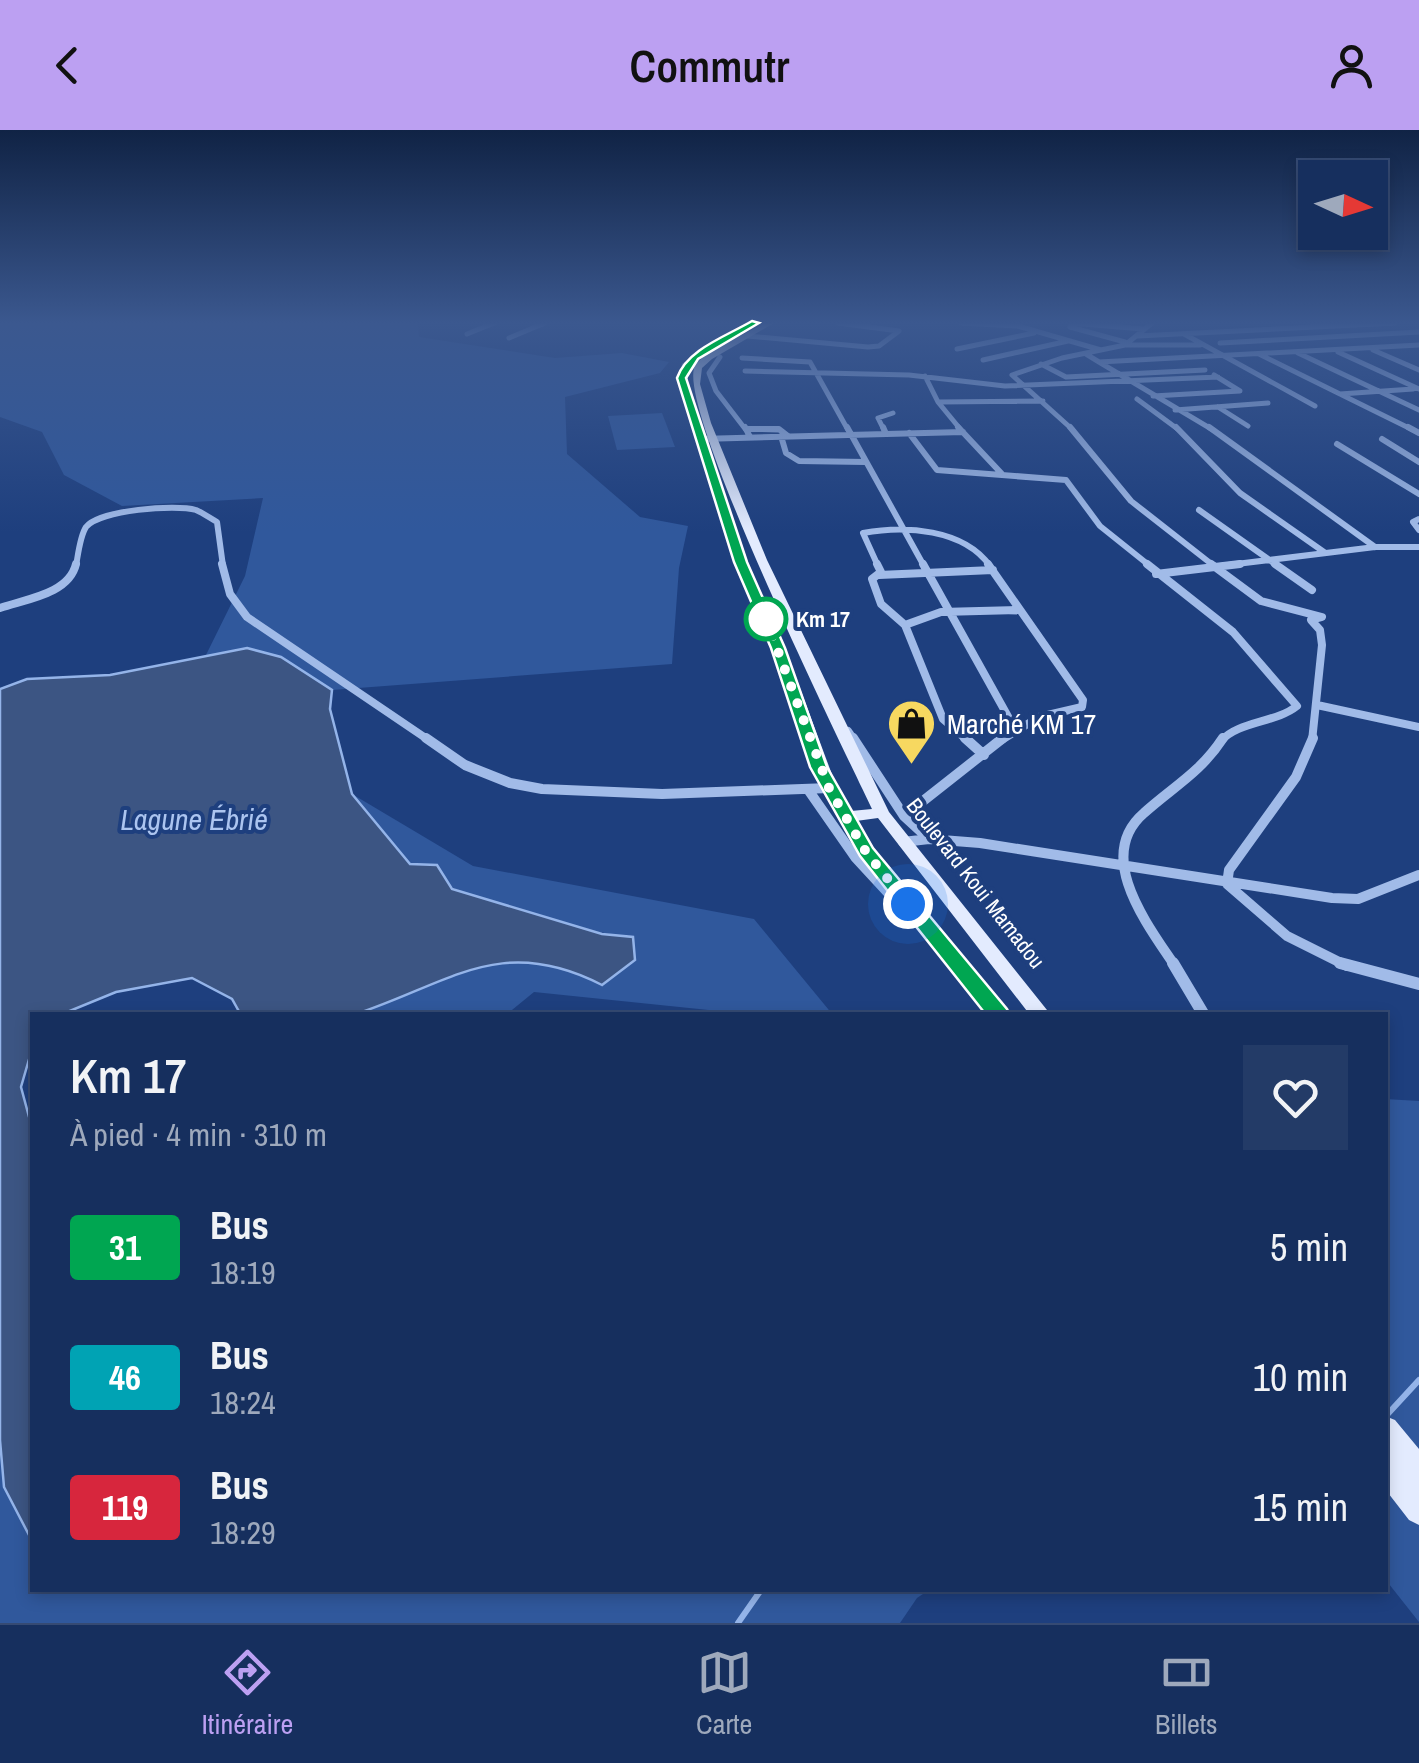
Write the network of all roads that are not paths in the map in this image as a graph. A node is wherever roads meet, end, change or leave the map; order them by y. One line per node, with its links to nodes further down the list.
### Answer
1 (689, 393): 35 (main road, Boulevard Koui Mamadou)
2 (700, 393): 35 (main road, Boulevard Koui Mamadou)
3 (716, 393): 25 (street)
4 (827, 393): 31 (street)
5 (934, 393): 16 (street)
6 (1032, 393): 17 (street)
7 (1147, 393): 14 (street)
8 (1211, 393): 14 (street)
9 (1289, 393): 20 (street)
10 (1337, 393): 13 (street)
11 (1357, 393): 13 (street)
12 (1382, 393): 22 (street)
13 (1340, 394): 28 (street)
14 (1152, 396): 21 (street)
15 (1136, 399): 27 (street)
16 (939, 402): 17 (street); 29 (street)
17 (1043, 402): 50 (street)
18 (1268, 403): 19 (street)
19 (1218, 406): 21 (street); 24 (street)
20 (1315, 406)
21 (1176, 410): 26 (street)
22 (1419, 410)
23 (893, 414): 32 (street)
24 (1248, 426)
25 (747, 429): 33 (street); 34 (street)
26 (1211, 430): 27 (street); 46 (street)
27 (1182, 431): 48 (street)
28 (1419, 431)
29 (963, 432): 30 (street); 40 (street)
30 (909, 433): 32 (street); 40 (street)
31 (850, 434): 32 (street); 33 (street); 38 (street)
32 (886, 434)
33 (784, 436): 34 (street); 38 (street)
34 (750, 437): 35 (street)
35 (707, 439): 60 (main road, Boulevard Koui Mamadou); 65 (main road, Boulevard Koui Mamadou)
36 (1382, 439): 39 (street)
37 (1337, 444): 41 (street)
38 (866, 462): 44 (street)
39 (1419, 462)
40 (1003, 474): 53 (street)
41 (1419, 494)
42 (1199, 510): 49 (street)
43 (1419, 519): 45 (street)
44 (905, 528): 51 (street); 52 (street); 54 (street)
45 (1419, 530)
46 (1376, 547): 47 (street); 48 (street)
47 (1419, 547)
48 (1325, 552): 49 (street)
49 (1271, 560): 50 (street); 55 (street)
50 (1217, 566): 53 (street); 61 (street)
51 (993, 570): 52 (street); 57 (street)
52 (929, 572): 54 (street); 58 (street)
53 (1156, 574): 72 (street)
54 (879, 575): 59 (street)
55 (1312, 590)
56 (0, 608): 66 (street)
57 (1019, 610): 58 (street); 63 (street)
58 (951, 613): 59 (street); 63 (street)
59 (904, 625): 64 (street)
60 (822, 693): 67 (main road, Boulevard Koui Mamadou); 68 (street)
61 (1316, 704): 62 (street); 74 (street)
62 (1419, 728)
63 (1015, 729): 64 (street)
64 (984, 755): 68 (street)
65 (829, 788): 66 (street); 69 (main road, Boulevard Koui Mamadou)
66 (809, 790): 75 (street)
67 (882, 813): 69 (main road); 71 (main road, Boulevard Koui Mamadou)
68 (904, 816): 70 (street)
69 (844, 817): 75 (main road, Boulevard Koui Mamadou)
70 (928, 839): 71 (street); 72 (street)
71 (902, 842): 78 (main road, Boulevard Koui Mamadou)
72 (1124, 867): 74 (street); 79 (street)
73 (1419, 875): 74 (street)
74 (1228, 884): 76 (street)
75 (950, 956): 77 (main road, Boulevard Koui Mamadou)
76 (1419, 984)
77 (997, 1012)
78 (1038, 1012)
79 (1202, 1012)
80 (1388, 1437): 81 (main road)
81 (1400, 1466): 82 (main road)
82 (1419, 1510)

